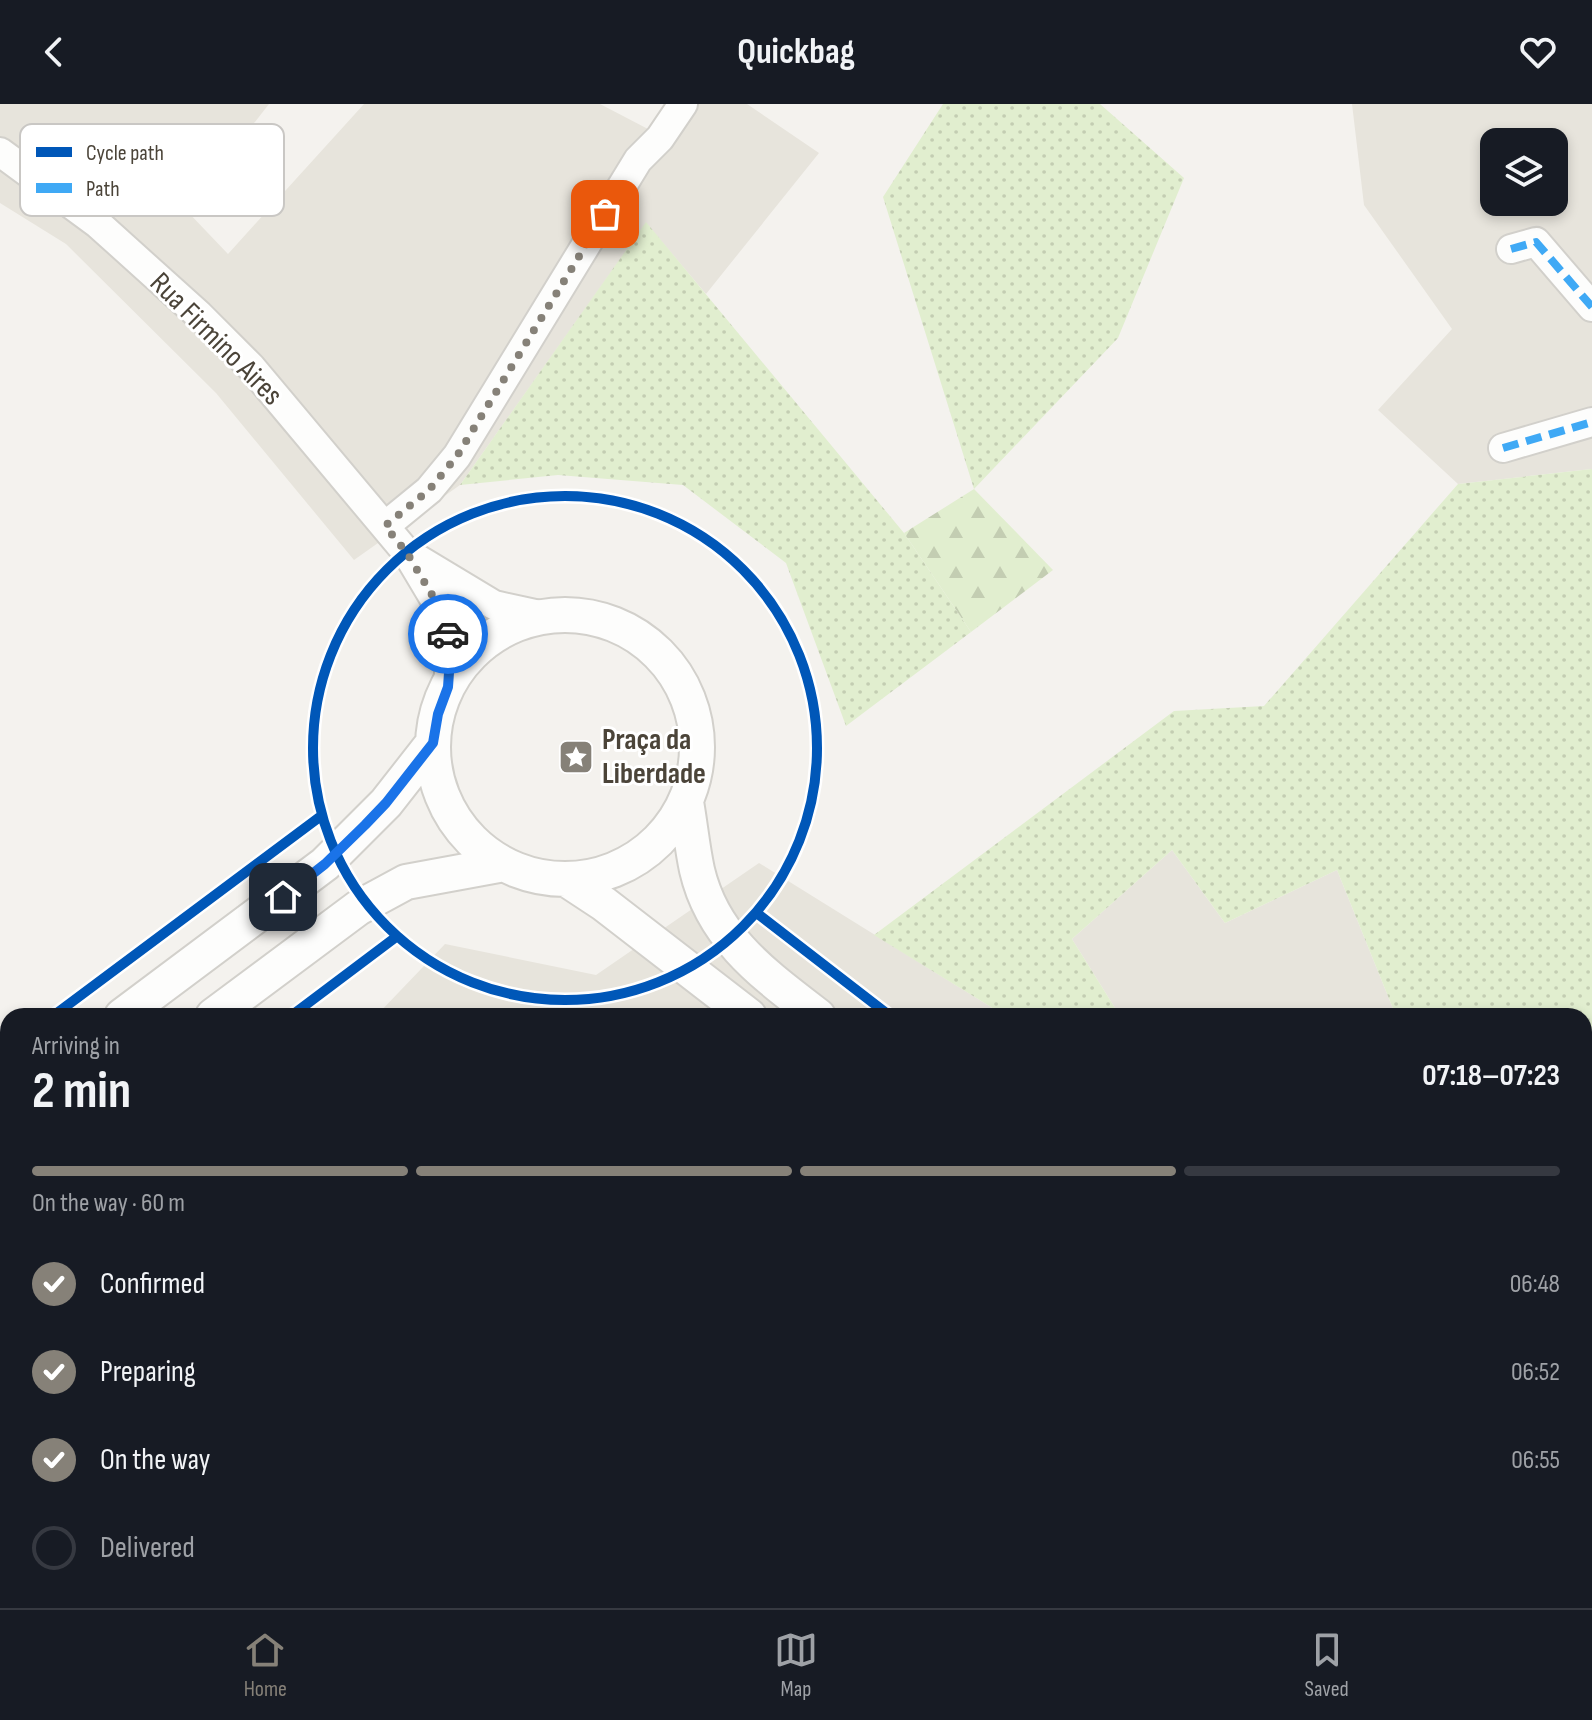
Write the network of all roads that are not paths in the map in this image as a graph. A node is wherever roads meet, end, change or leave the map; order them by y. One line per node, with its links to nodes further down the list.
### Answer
1 (683, 104): 9 (street)
2 (0, 152): 3 (street, Rua Firmino Aires)
3 (20, 167)
4 (87, 216): 9 (street, Rua Firmino Aires)
5 (1511, 249): 6 (street)
6 (1592, 307)
7 (1592, 422): 8 (street)
8 (1503, 448)
9 (385, 526): 10 (street, Rua Firmino Aires)
10 (407, 553): 11 (street); 12 (street)
11 (544, 616): 12 (street); 14 (street)
12 (448, 687): 13 (street)
13 (433, 743): 15 (street); 17 (street)
14 (686, 802): 16 (street); 20 (street)
15 (504, 864): 16 (street); 18 (street)
16 (566, 879): 19 (street)
17 (133, 1008)
18 (224, 1008)
19 (739, 1008)
20 (808, 1008)

